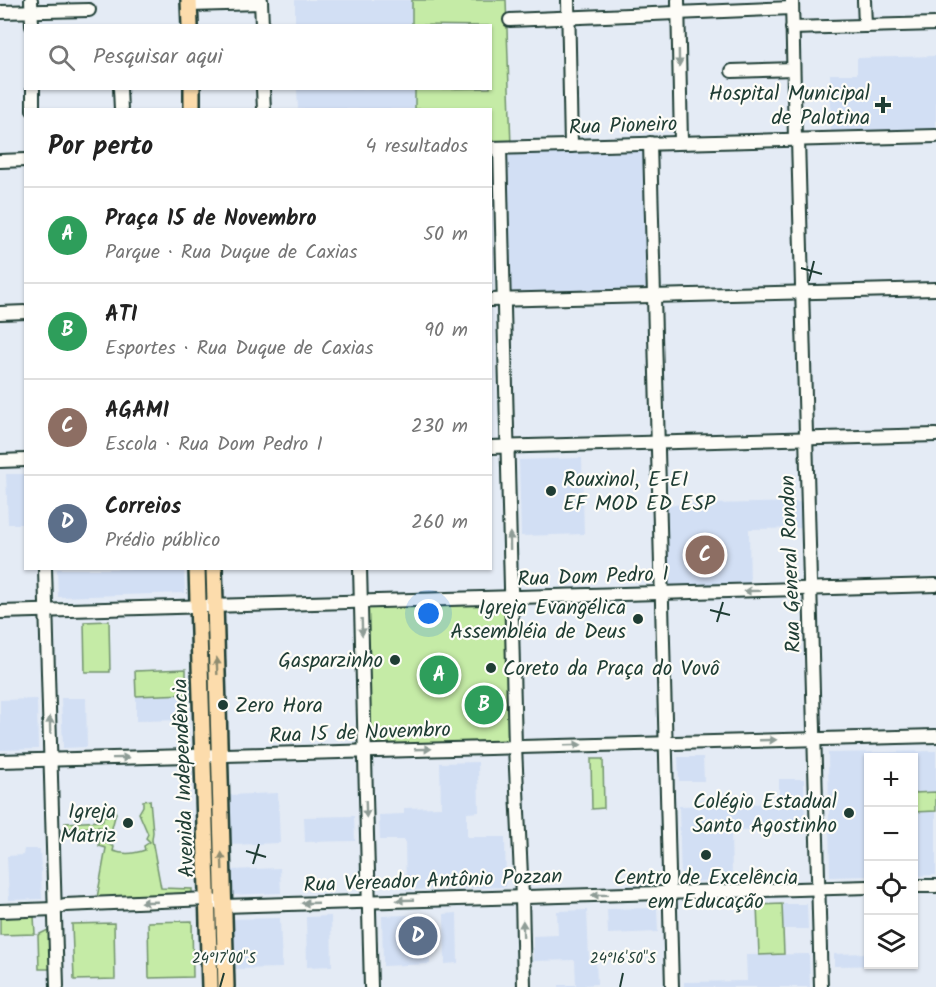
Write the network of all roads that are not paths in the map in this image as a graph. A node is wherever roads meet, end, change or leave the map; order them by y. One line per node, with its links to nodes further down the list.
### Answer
1 (568, 0): 11 (street)
2 (678, 0): 10 (street)
3 (864, 0): 17 (street)
4 (189, 2): 5 (street); 14 (main road)
5 (261, 2): 15 (street)
6 (792, 4): 10 (street); 18 (street, Rua General Rondon)
7 (31, 6): 8 (street); 9 (street); 13 (street)
8 (89, 10)
9 (0, 12)
10 (679, 13): 11 (street); 31 (street, one-way to 31)
11 (568, 17): 12 (street); 33 (street)
12 (510, 20)
13 (32, 24)
14 (190, 24)
15 (262, 24)
16 (936, 24): 17 (street)
17 (865, 26): 18 (street)
18 (792, 28): 19 (street, Rua General Rondon)
19 (793, 69): 20 (street); 30 (street, Rua General Rondon)
20 (732, 71)
21 (33, 90): 25 (street)
22 (120, 90): 26 (street)
23 (192, 90): 27 (main road)
24 (263, 90): 28 (street)
25 (33, 108)
26 (120, 108)
27 (192, 108)
28 (264, 108)
29 (936, 136): 30 (street, Rua Pioneiro)
30 (796, 139): 31 (street, Rua Pioneiro); 38 (street, Rua General Rondon)
31 (681, 142): 32 (street, Rua Pioneiro)
32 (650, 143): 33 (street, Rua Pioneiro); 39 (street)
33 (571, 146): 34 (street, Rua Pioneiro)
34 (495, 148): 40 (street)
35 (24, 160): 36 (street)
36 (0, 161)
37 (936, 289): 38 (street)
38 (802, 292): 39 (street); 44 (street, Rua General Rondon)
39 (654, 296): 40 (street); 45 (street)
40 (497, 300): 47 (street)
41 (24, 312): 42 (street)
42 (0, 313)
43 (936, 435): 44 (street)
44 (806, 438): 45 (street); 55 (street, Rua General Rondon)
45 (658, 443): 47 (street); 56 (street)
46 (492, 447): 47 (street)
47 (507, 447): 57 (street, one-way to 47)
48 (0, 460): 49 (street)
49 (24, 460)
50 (45, 570): 61 (street)
51 (196, 570): 60 (main road, Avenida Independência)
52 (214, 570): 59 (main road, Avenida Independência)
53 (360, 570): 58 (street)
54 (936, 585): 55 (street, Rua Dom Pedro I)
55 (810, 590): 56 (street, Rua Dom Pedro I, one-way to 56); 64 (street, Rua General Rondon)
56 (662, 594): 57 (street, Rua Dom Pedro I); 65 (street)
57 (511, 598): 58 (street, Rua Dom Pedro I); 66 (street)
58 (361, 602): 59 (street, Rua Dom Pedro I); 67 (street, one-way to 67)
59 (215, 606): 60 (street, Rua Dom Pedro I); 68 (main road, Avenida Independência, one-way to 59)
60 (198, 607): 61 (street, Rua Dom Pedro I); 69 (main road, Avenida Independência)
61 (46, 610): 62 (street, Rua Dom Pedro I); 70 (street, one-way to 61)
62 (0, 612)
63 (936, 736): 64 (street, Rua 15 de Novembro)
64 (814, 739): 65 (street, Rua 15 de Novembro, one-way to 64); 75 (street, Rua General Rondon)
65 (666, 743): 66 (street, Rua 15 de Novembro, one-way to 65); 76 (street)
66 (515, 747): 67 (street, Rua 15 de Novembro, one-way to 66); 77 (street)
67 (365, 751): 68 (street, Rua 15 de Novembro); 79 (street, one-way to 79)
68 (219, 755): 69 (street, Rua 15 de Novembro); 80 (main road, Avenida Independência, one-way to 68)
69 (203, 756): 70 (street, Rua 15 de Novembro, one-way to 69); 78 (main road, Avenida Independência)
70 (50, 759): 71 (street, Rua 15 de Novembro); 81 (street)
71 (0, 761)
72 (918, 886): 73 (street)
73 (936, 886)
74 (864, 887): 75 (street, Rua Vereador Antônio Pozzan)
75 (819, 889): 76 (street, Rua Vereador Antônio Pozzan); 89 (street, Rua General Rondon)
76 (669, 893): 77 (street, Rua Vereador Antônio Pozzan, one-way to 77); 88 (street)
77 (522, 897): 79 (street, Rua Vereador Antônio Pozzan, one-way to 79); 87 (street, one-way to 77)
78 (208, 899): 80 (street, Rua Vereador Antônio Pozzan); 81 (street, Rua Vereador Antônio Pozzan, one-way to 81); 83 (main road, Avenida Independência)
79 (369, 901): 80 (street, Rua Vereador Antônio Pozzan, one-way to 80); 86 (street)
80 (224, 906): 84 (main road, Avenida Independência)
81 (54, 909): 82 (street, Rua Vereador Antônio Pozzan); 85 (street)
82 (0, 911)
83 (210, 985): 84 (main road)
84 (226, 985)
85 (57, 987)
86 (371, 987)
87 (524, 987)
88 (672, 987)
89 (821, 987)

